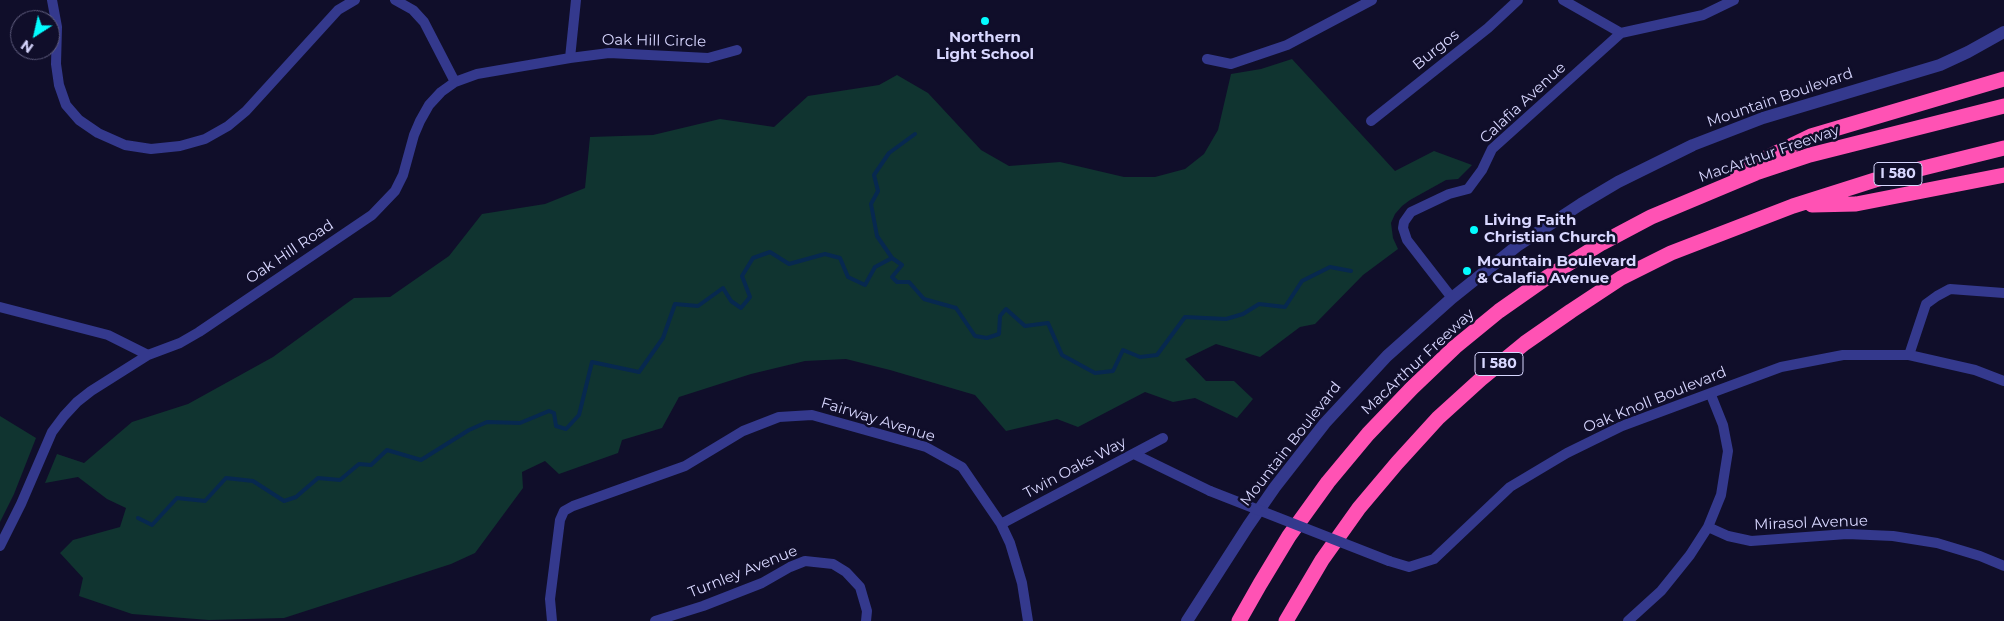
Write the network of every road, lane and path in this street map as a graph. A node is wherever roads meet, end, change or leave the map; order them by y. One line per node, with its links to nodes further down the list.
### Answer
1 (52, 0): 2 (street)
2 (355, 0)
3 (395, 0): 15 (street)
4 (576, 0): 12 (street)
5 (1372, 0): 13 (street)
6 (1518, 0): 17 (street, Burgos)
7 (1564, 0): 10 (street)
8 (1730, 1): 10 (street, Calafia Avenue)
9 (2004, 32): 23 (street, Mountain Boulevard)
10 (1621, 33): 23 (street, Calafia Avenue)
11 (737, 50): 12 (street, Oak Hill Circle)
12 (570, 58): 15 (street, Oak Hill Road)
13 (1207, 59)
14 (2004, 79): 21 (highway)
15 (455, 82): 26 (street, Oak Hill Road)
16 (2004, 106): 21 (highway, MacArthur Freeway / I 580)
17 (1371, 121)
18 (2004, 148): 20 (highway, I 580)
19 (2004, 175): 20 (highway)
20 (1793, 206): 41 (highway, I 580)
21 (1651, 216): 40 (highway, MacArthur Freeway / I 580)
22 (2004, 293): 25 (street)
23 (1452, 298): 39 (street, Mountain Boulevard)
24 (0, 307): 26 (street)
25 (1909, 354): 27 (street, Oak Knoll Boulevard); 28 (street, Oak Knoll Boulevard)
26 (148, 356): 33 (street, Oak Hill Road)
27 (2004, 381)
28 (1710, 395): 30 (street, Oak Knoll Boulevard, bridge); 32 (street)
29 (1163, 438): 30 (street, Twin Oaks Way)
30 (1134, 454): 31 (street, Twin Oaks Way)
31 (1001, 524): 35 (street, Fairway Avenue); 38 (street, Fairway Avenue)
32 (1708, 527): 34 (street, Mirasol Avenue); 42 (street)
33 (0, 546)
34 (2004, 566)
35 (552, 621)
36 (655, 621): 37 (street, Turnley Avenue)
37 (866, 621)
38 (1028, 621)
39 (1187, 621)
40 (1239, 621)
41 (1286, 621)
42 (1628, 621)

